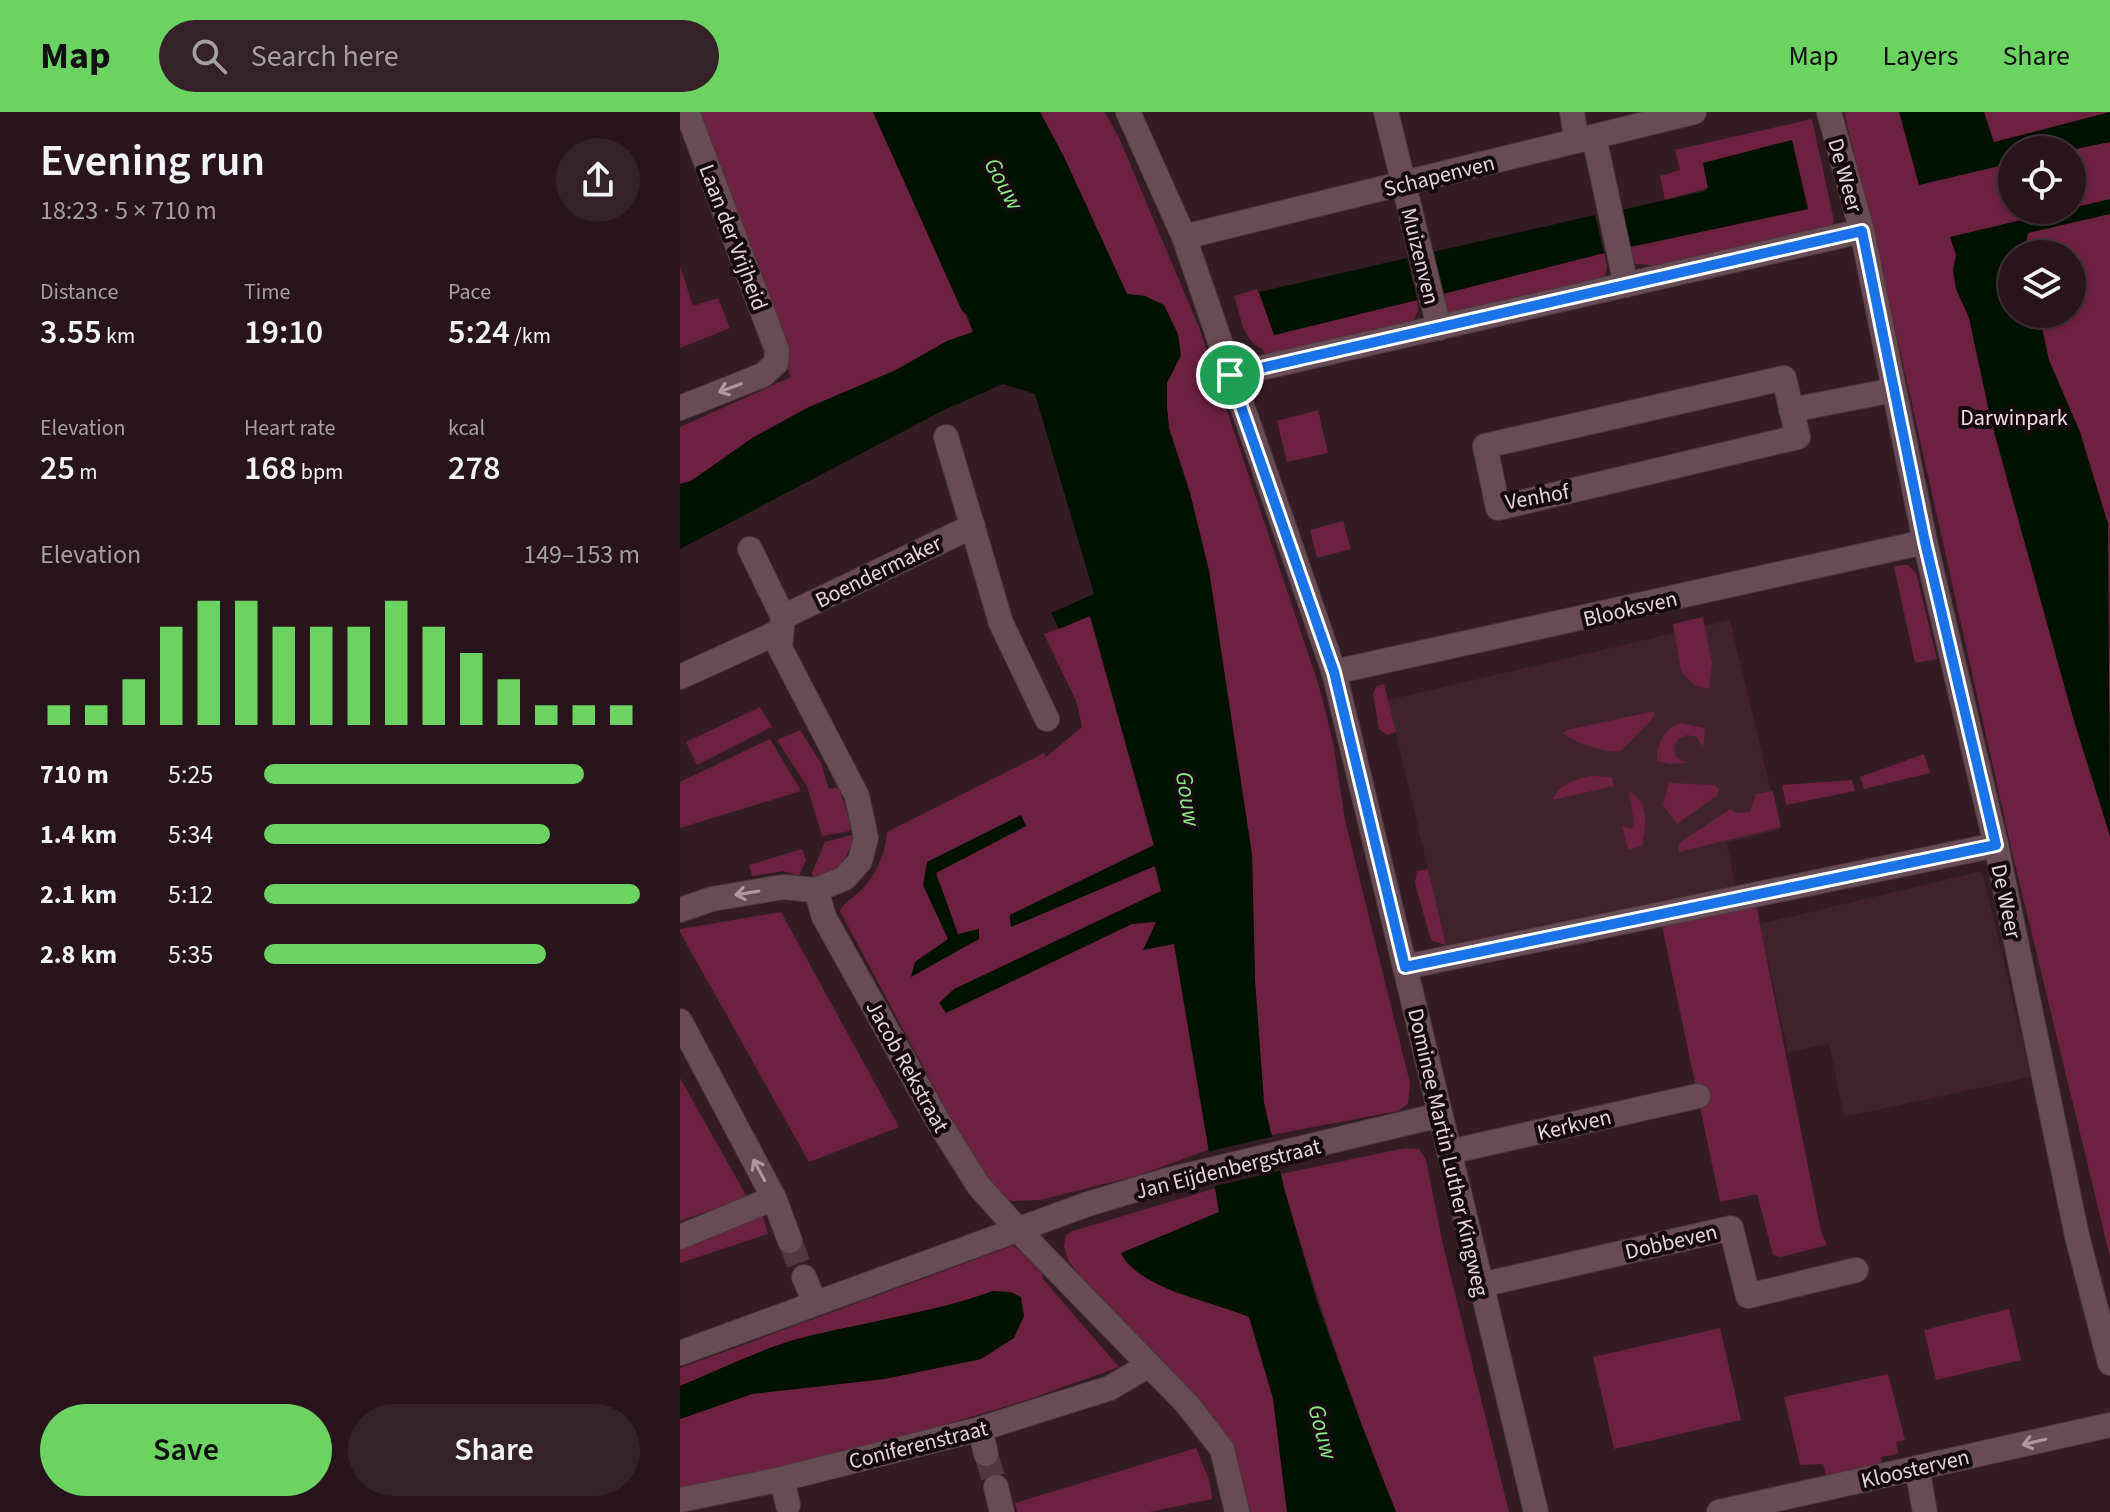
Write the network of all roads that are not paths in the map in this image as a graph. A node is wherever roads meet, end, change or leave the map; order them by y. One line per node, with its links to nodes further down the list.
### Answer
1 (687, 112): 15 (street, Laan der Vrijheid, one-way to 15)
2 (1128, 112): 10 (street, Dominee Martin Luther Kingweg)
3 (1386, 112): 8 (street, Muizenven)
4 (1572, 112): 7 (street)
5 (1694, 112): 7 (street, Schapenven)
6 (1829, 112): 9 (street, De Weer)
7 (1594, 131): 8 (street, Schapenven); 11 (street)
8 (1404, 183): 10 (street, Schapenven); 12 (street, Muizenven)
9 (1862, 231): 11 (street); 14 (street, De Weer)
10 (1184, 237): 13 (street, Dominee Martin Luther Kingweg)
11 (1626, 285): 12 (street)
12 (1439, 328): 13 (street)
13 (1230, 375): 22 (street, Dominee Martin Luther Kingweg)
14 (1894, 390): 16 (street); 19 (street, De Weer)
15 (680, 408)
16 (1791, 410): 16 (street, Venhof)
17 (946, 437): 18 (street)
18 (973, 526): 21 (street, Boendermaker); 24 (street)
19 (1925, 542): 22 (street, Blooksven); 25 (street, De Weer)
20 (750, 549): 21 (street)
21 (782, 624): 23 (street, Boendermaker); 26 (street)
22 (1334, 672): 28 (street, Dominee Martin Luther Kingweg)
23 (680, 677)
24 (1047, 719)
25 (1996, 845): 28 (street); 42 (street, De Weer)
26 (816, 890): 27 (street, one-way to 27); 34 (street, Jacob Rekstraat)
27 (680, 910)
28 (1405, 967): 31 (street, Dominee Martin Luther Kingweg)
29 (680, 1021): 33 (street, one-way to 29)
30 (1698, 1096): 32 (street, Kerkven)
31 (1440, 1115): 32 (street, Dominee Martin Luther Kingweg); 34 (street, Jan Eijdenbergstraat)
32 (1449, 1152): 39 (street, Dominee Martin Luther Kingweg)
33 (774, 1198): 35 (street); 36 (street)
34 (1019, 1231): 40 (street, Jan Eijdenbergstraat); 43 (street)
35 (680, 1237)
36 (790, 1241)
37 (1856, 1270): 39 (street, Dobbeven)
38 (804, 1277): 40 (street)
39 (1481, 1285): 54 (street, Dominee Martin Luther Kingweg)
40 (815, 1303): 41 (street, Jan Eijdenbergstraat)
41 (680, 1353)
42 (2110, 1363)
43 (1149, 1365): 45 (street, Coniferenstraat); 53 (street)
44 (2110, 1425): 47 (street, Kloosterven, one-way to 47)
45 (980, 1429): 46 (street); 48 (street, Coniferenstraat)
46 (986, 1454)
47 (1917, 1468): 55 (street, Kloosterven); 56 (street)
48 (782, 1479): 50 (street, Coniferenstraat); 51 (street)
49 (996, 1487): 52 (street)
50 (680, 1500)
51 (788, 1505)
52 (1002, 1512)
53 (1237, 1512)
54 (1536, 1512)
55 (1719, 1512)
56 (1925, 1512)

